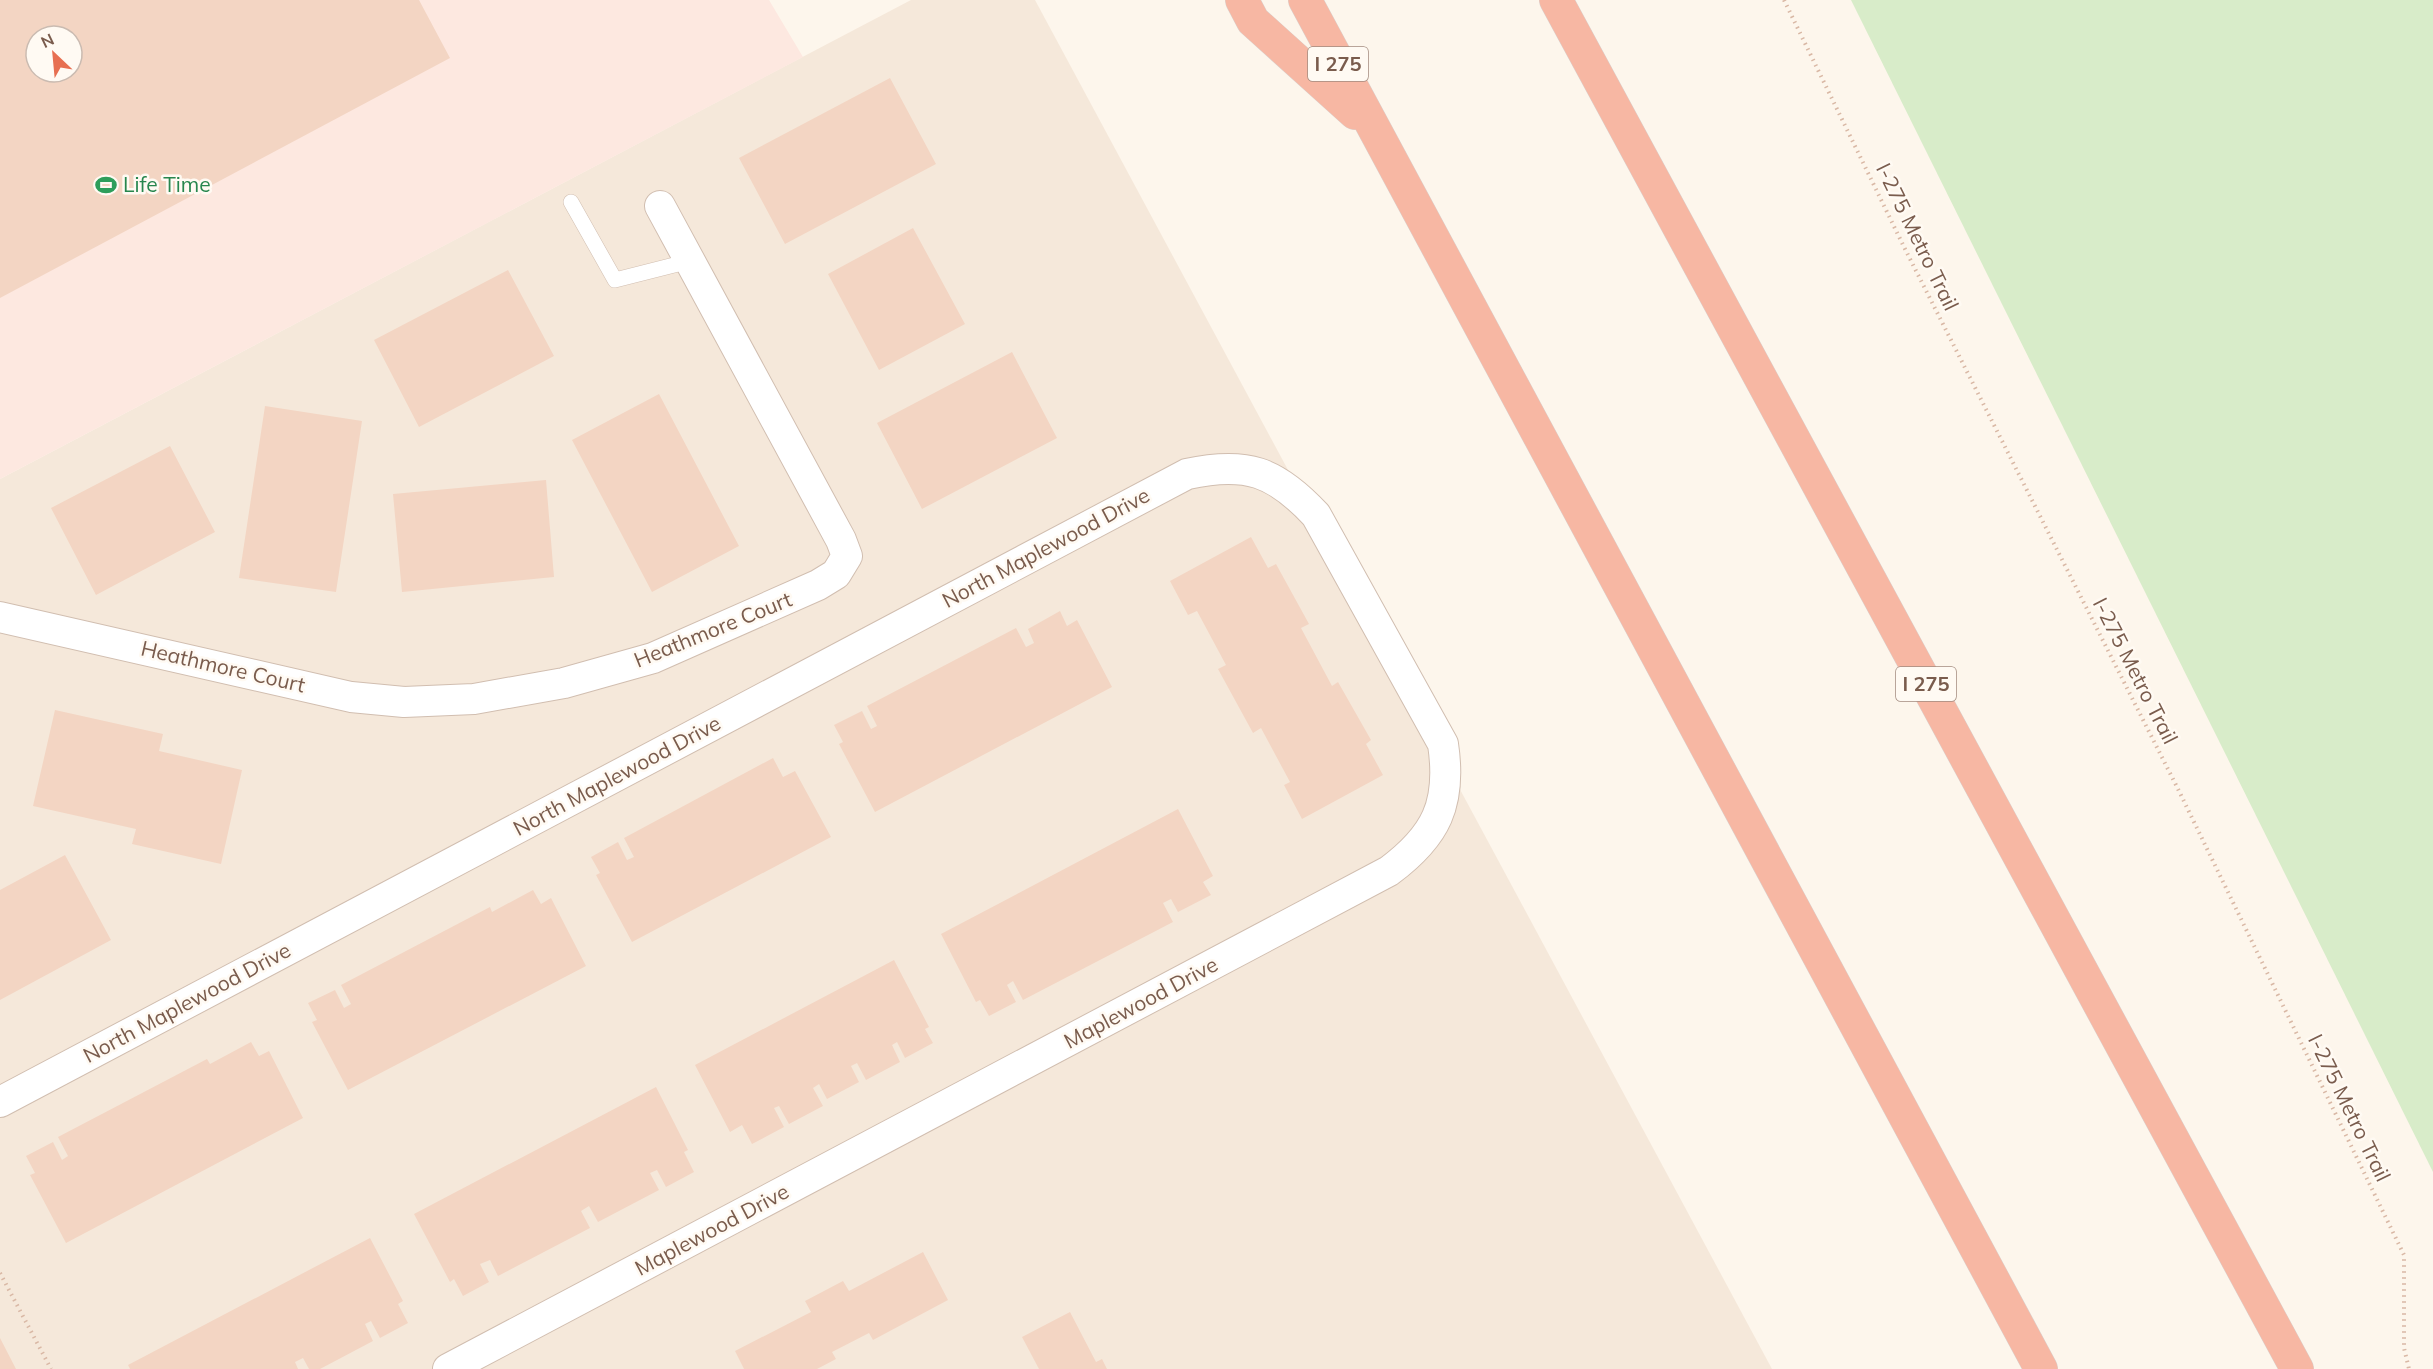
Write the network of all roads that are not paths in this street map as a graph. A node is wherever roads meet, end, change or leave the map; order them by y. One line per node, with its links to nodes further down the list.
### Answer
1 (1242, 0): 4 (highway)
2 (1305, 0): 4 (highway, I 275)
3 (1556, 0): 13 (highway, I 275)
4 (1372, 128): 12 (highway, I 275)
5 (571, 202): 7 (lane)
6 (660, 206): 7 (street, Heathmore Court)
7 (690, 261): 9 (street, Heathmore Court)
8 (1239, 467): 10 (street, North Maplewood Drive); 11 (street, Maplewood Drive)
9 (0, 617)
10 (0, 1102)
11 (448, 1369)
12 (2041, 1369)
13 (2297, 1369)

